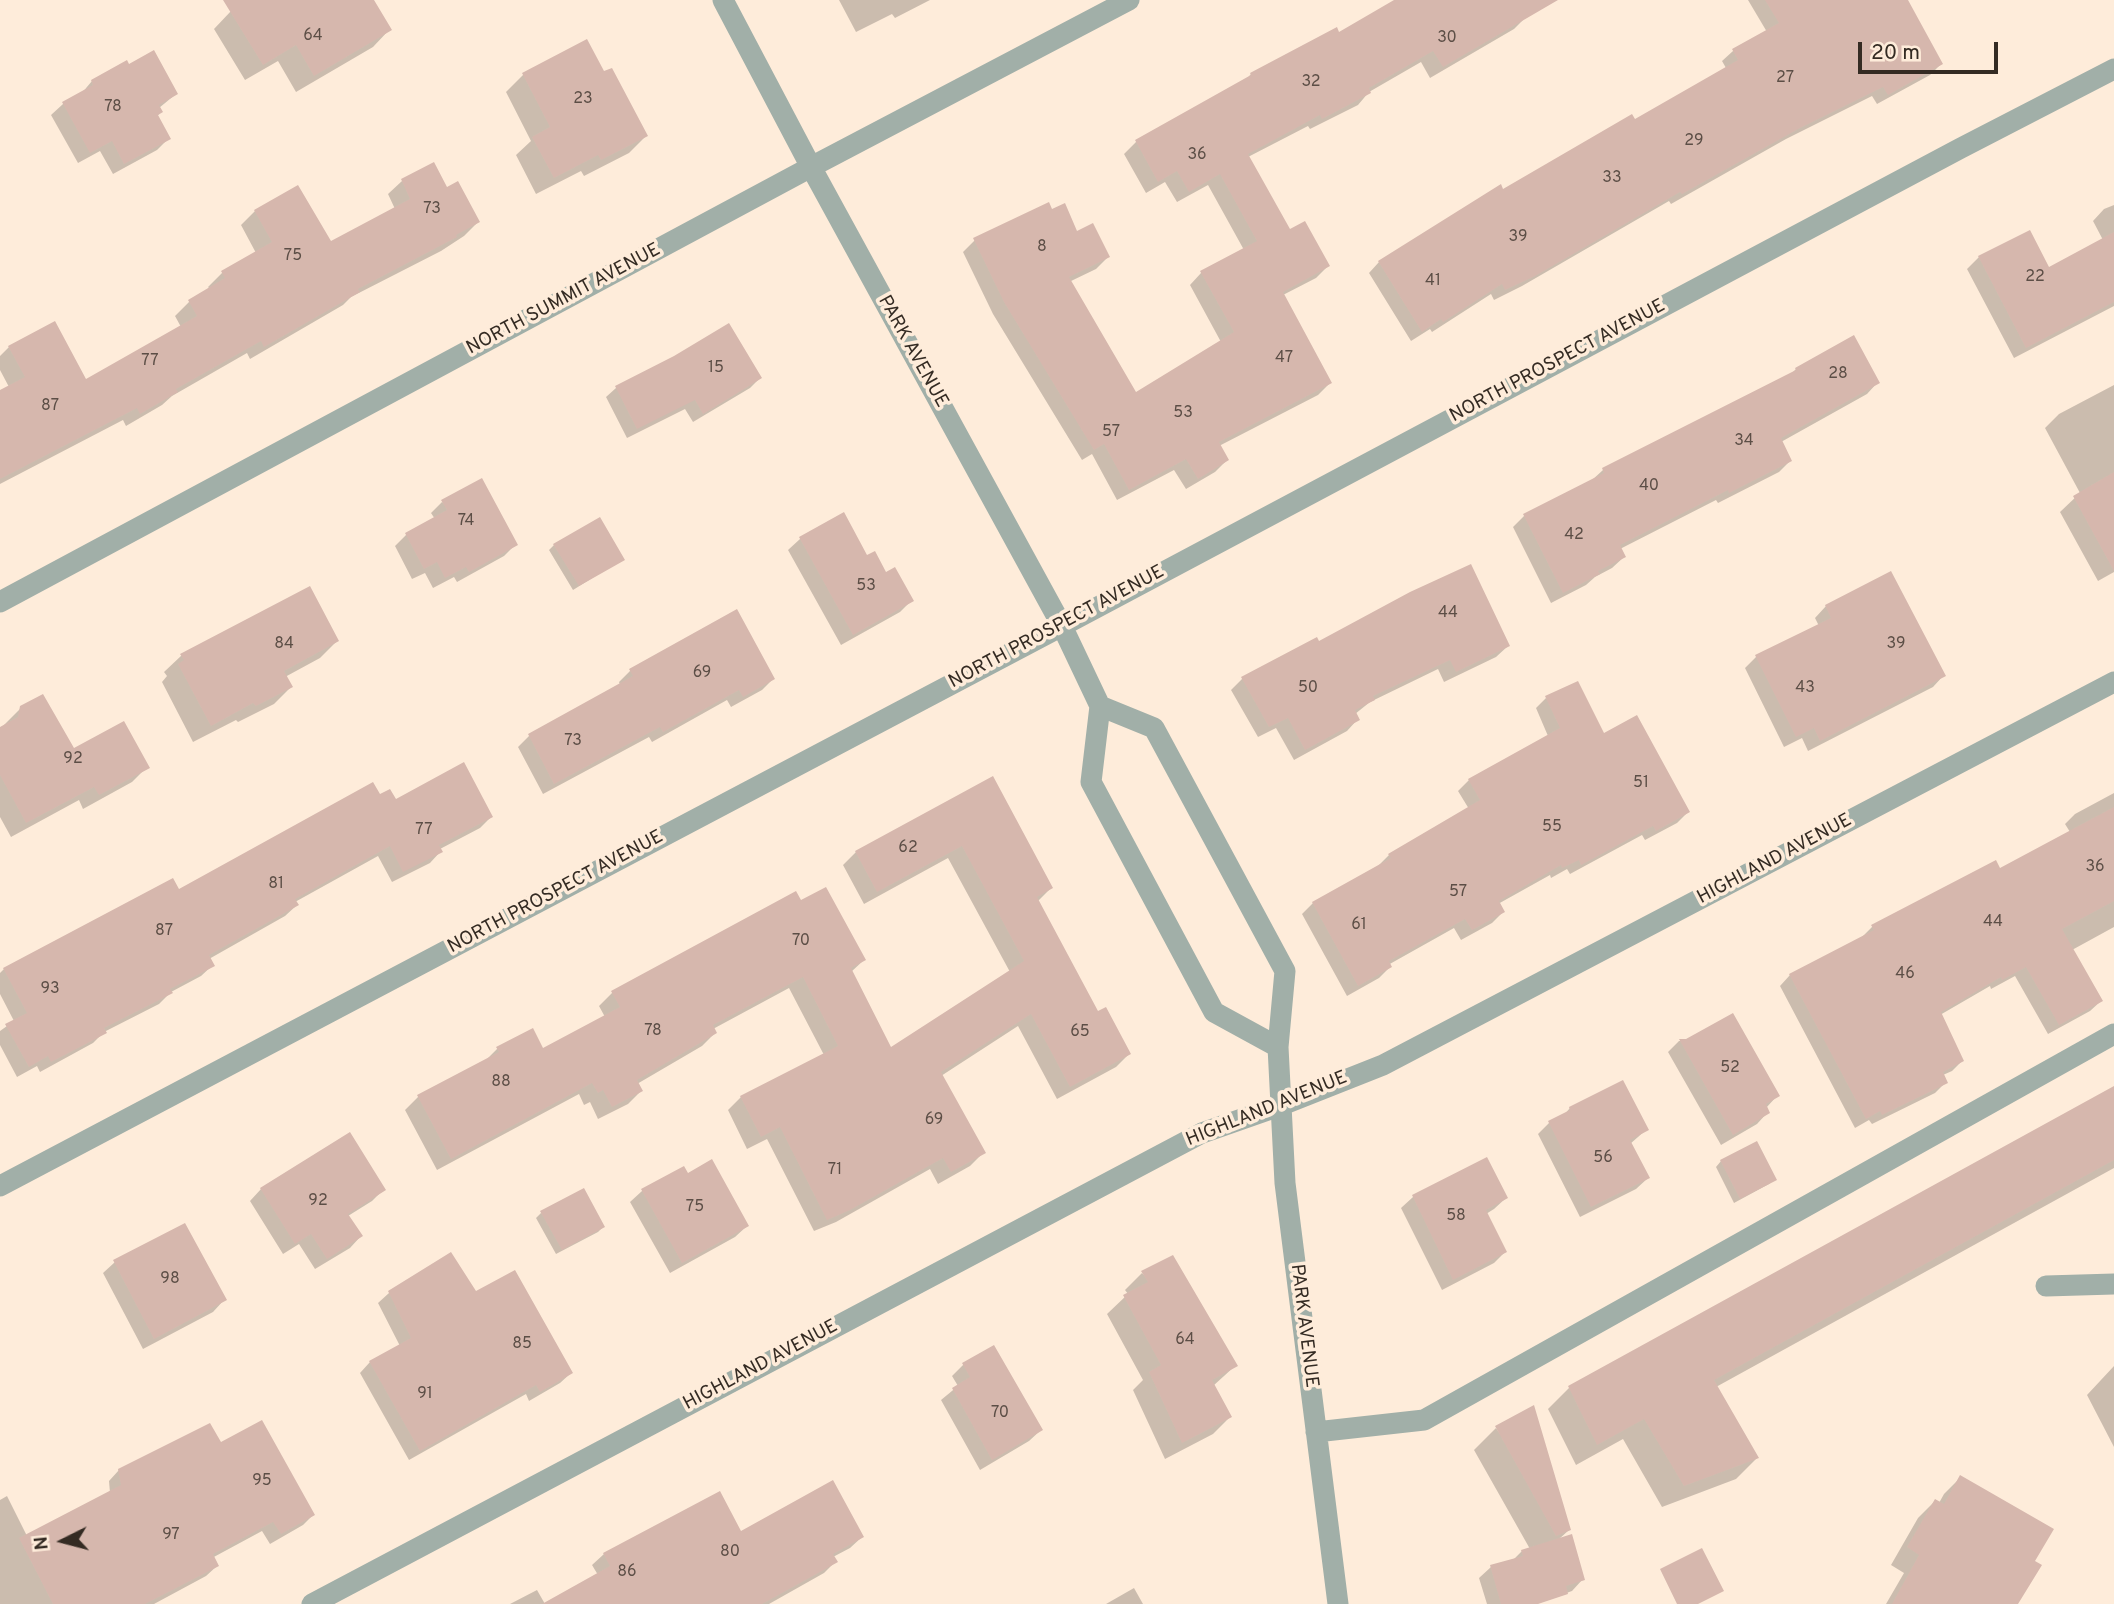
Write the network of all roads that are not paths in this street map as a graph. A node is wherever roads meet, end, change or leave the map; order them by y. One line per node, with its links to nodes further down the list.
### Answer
1 (723, 0): 4 (street, PARK AVENUE)
2 (1129, 0): 4 (street, NORTH SUMMIT AVENUE)
3 (2114, 69): 6 (street, NORTH PROSPECT AVENUE)
4 (811, 167): 5 (street, NORTH SUMMIT AVENUE); 6 (street, PARK AVENUE)
5 (0, 602)
6 (1062, 626): 8 (street, PARK AVENUE); 12 (street, NORTH PROSPECT AVENUE)
7 (2114, 682): 11 (street, HIGHLAND AVENUE)
8 (1100, 706): 10 (street, PARK AVENUE); 10 (street)
9 (2114, 1034): 15 (street)
10 (1278, 1047): 11 (street, PARK AVENUE)
11 (1282, 1105): 15 (street, PARK AVENUE); 16 (street, HIGHLAND AVENUE)
12 (0, 1186)
13 (2114, 1284): 14 (street)
14 (2046, 1286)
15 (1316, 1432): 17 (street, PARK AVENUE)
16 (312, 1604)
17 (1338, 1604)

